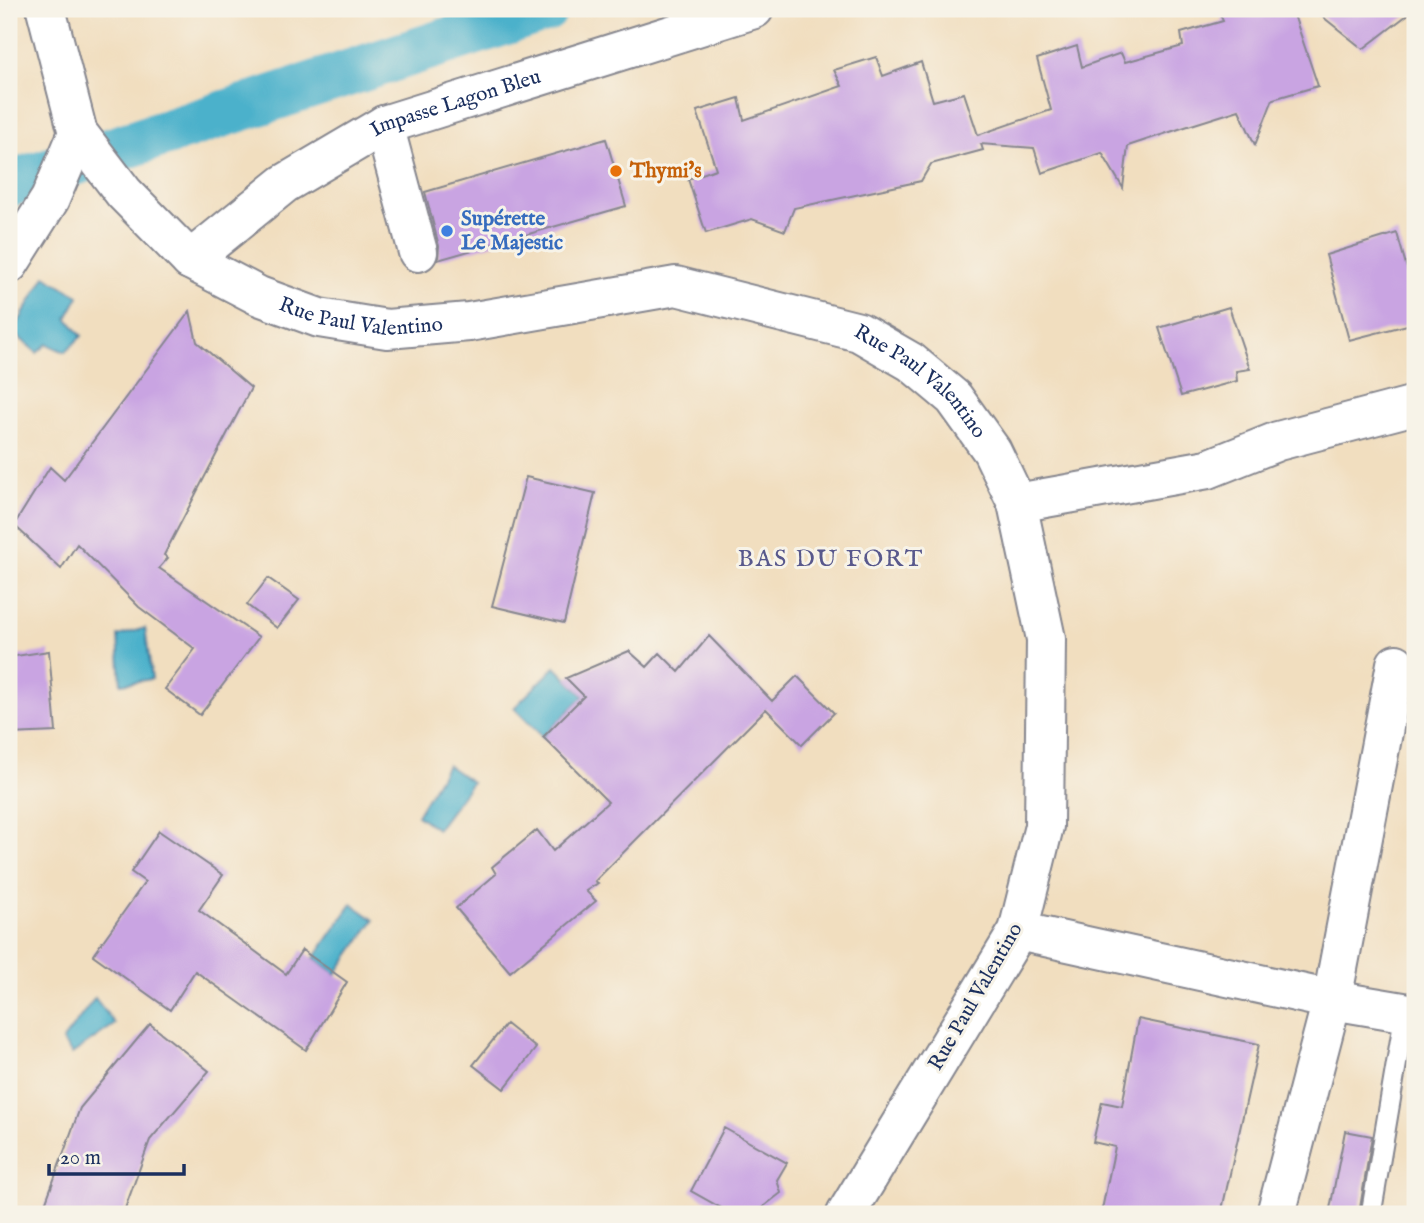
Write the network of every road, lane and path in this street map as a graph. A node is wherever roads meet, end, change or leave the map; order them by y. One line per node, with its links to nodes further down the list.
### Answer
1 (46, 9): 4 (street)
2 (754, 9): 3 (street, Impasse Lagon Bleu)
3 (384, 125): 5 (street); 6 (street, Impasse Lagon Bleu)
4 (80, 142): 6 (street, Rue Paul Valentino); 7 (street)
5 (418, 252)
6 (190, 260): 9 (street, Rue Paul Valentino)
7 (9, 264)
8 (1415, 405): 9 (street)
9 (1017, 503): 11 (street, Rue Paul Valentino)
10 (1395, 664): 12 (street)
11 (1018, 931): 12 (street); 14 (street, Rue Paul Valentino)
12 (1332, 1000): 13 (street); 15 (street)
13 (1410, 1013): 16 (lane)
14 (846, 1214)
15 (1276, 1214)
16 (1371, 1214)

